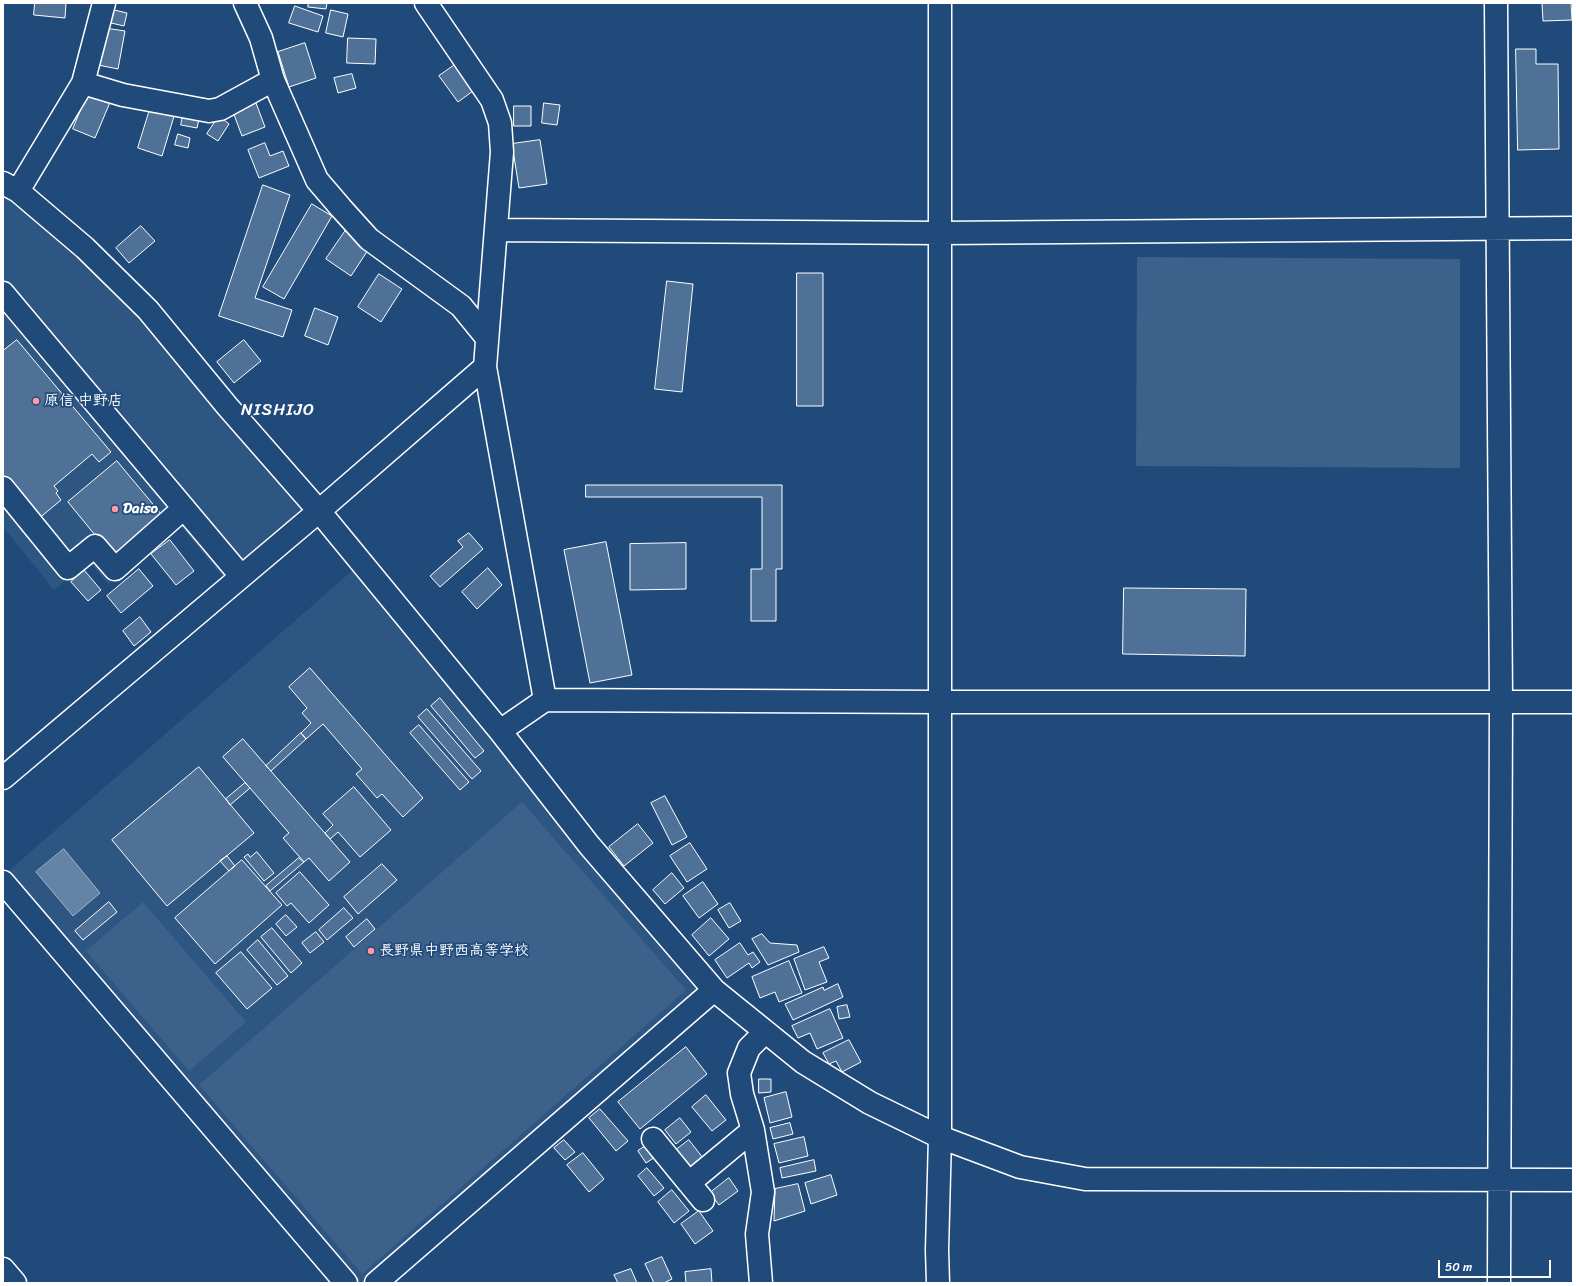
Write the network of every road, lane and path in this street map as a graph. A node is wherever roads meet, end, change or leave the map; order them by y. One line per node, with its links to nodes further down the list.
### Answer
1 (104, 3): 7 (street)
2 (245, 3): 6 (street)
3 (426, 3): 11 (street)
4 (940, 3): 12 (street)
5 (1496, 3): 9 (street)
6 (273, 80): 7 (street); 14 (street)
7 (83, 83): 8 (street)
8 (10, 187): 18 (street)
9 (1497, 228): 10 (street); 12 (street); 21 (street)
10 (1573, 228)
11 (496, 230): 12 (street); 14 (street)
12 (940, 233): 22 (street)
13 (3, 294): 17 (street)
14 (487, 338): 15 (street)
15 (485, 367): 18 (street); 20 (street)
16 (3, 488): 17 (street)
17 (184, 508): 19 (street)
18 (318, 511): 19 (street); 24 (street)
19 (241, 576): 25 (street)
20 (545, 700): 22 (street); 24 (street)
21 (1501, 701): 22 (street); 23 (street); 32 (street)
22 (940, 702): 30 (street)
23 (1573, 702)
24 (500, 731): 27 (street)
25 (3, 778)
26 (3, 882): 38 (street)
27 (714, 990): 28 (street); 39 (street)
28 (765, 1032): 29 (street); 30 (street)
29 (753, 1130): 34 (street); 40 (street)
30 (940, 1137): 32 (street); 41 (street)
31 (653, 1139): 34 (street)
32 (1499, 1180): 33 (street); 42 (street)
33 (1573, 1180)
34 (689, 1183): 35 (street)
35 (703, 1200)
36 (3, 1269): 37 (street)
37 (15, 1283)
38 (346, 1283)
39 (376, 1283)
40 (761, 1283)
41 (938, 1283)
42 (1498, 1283)

